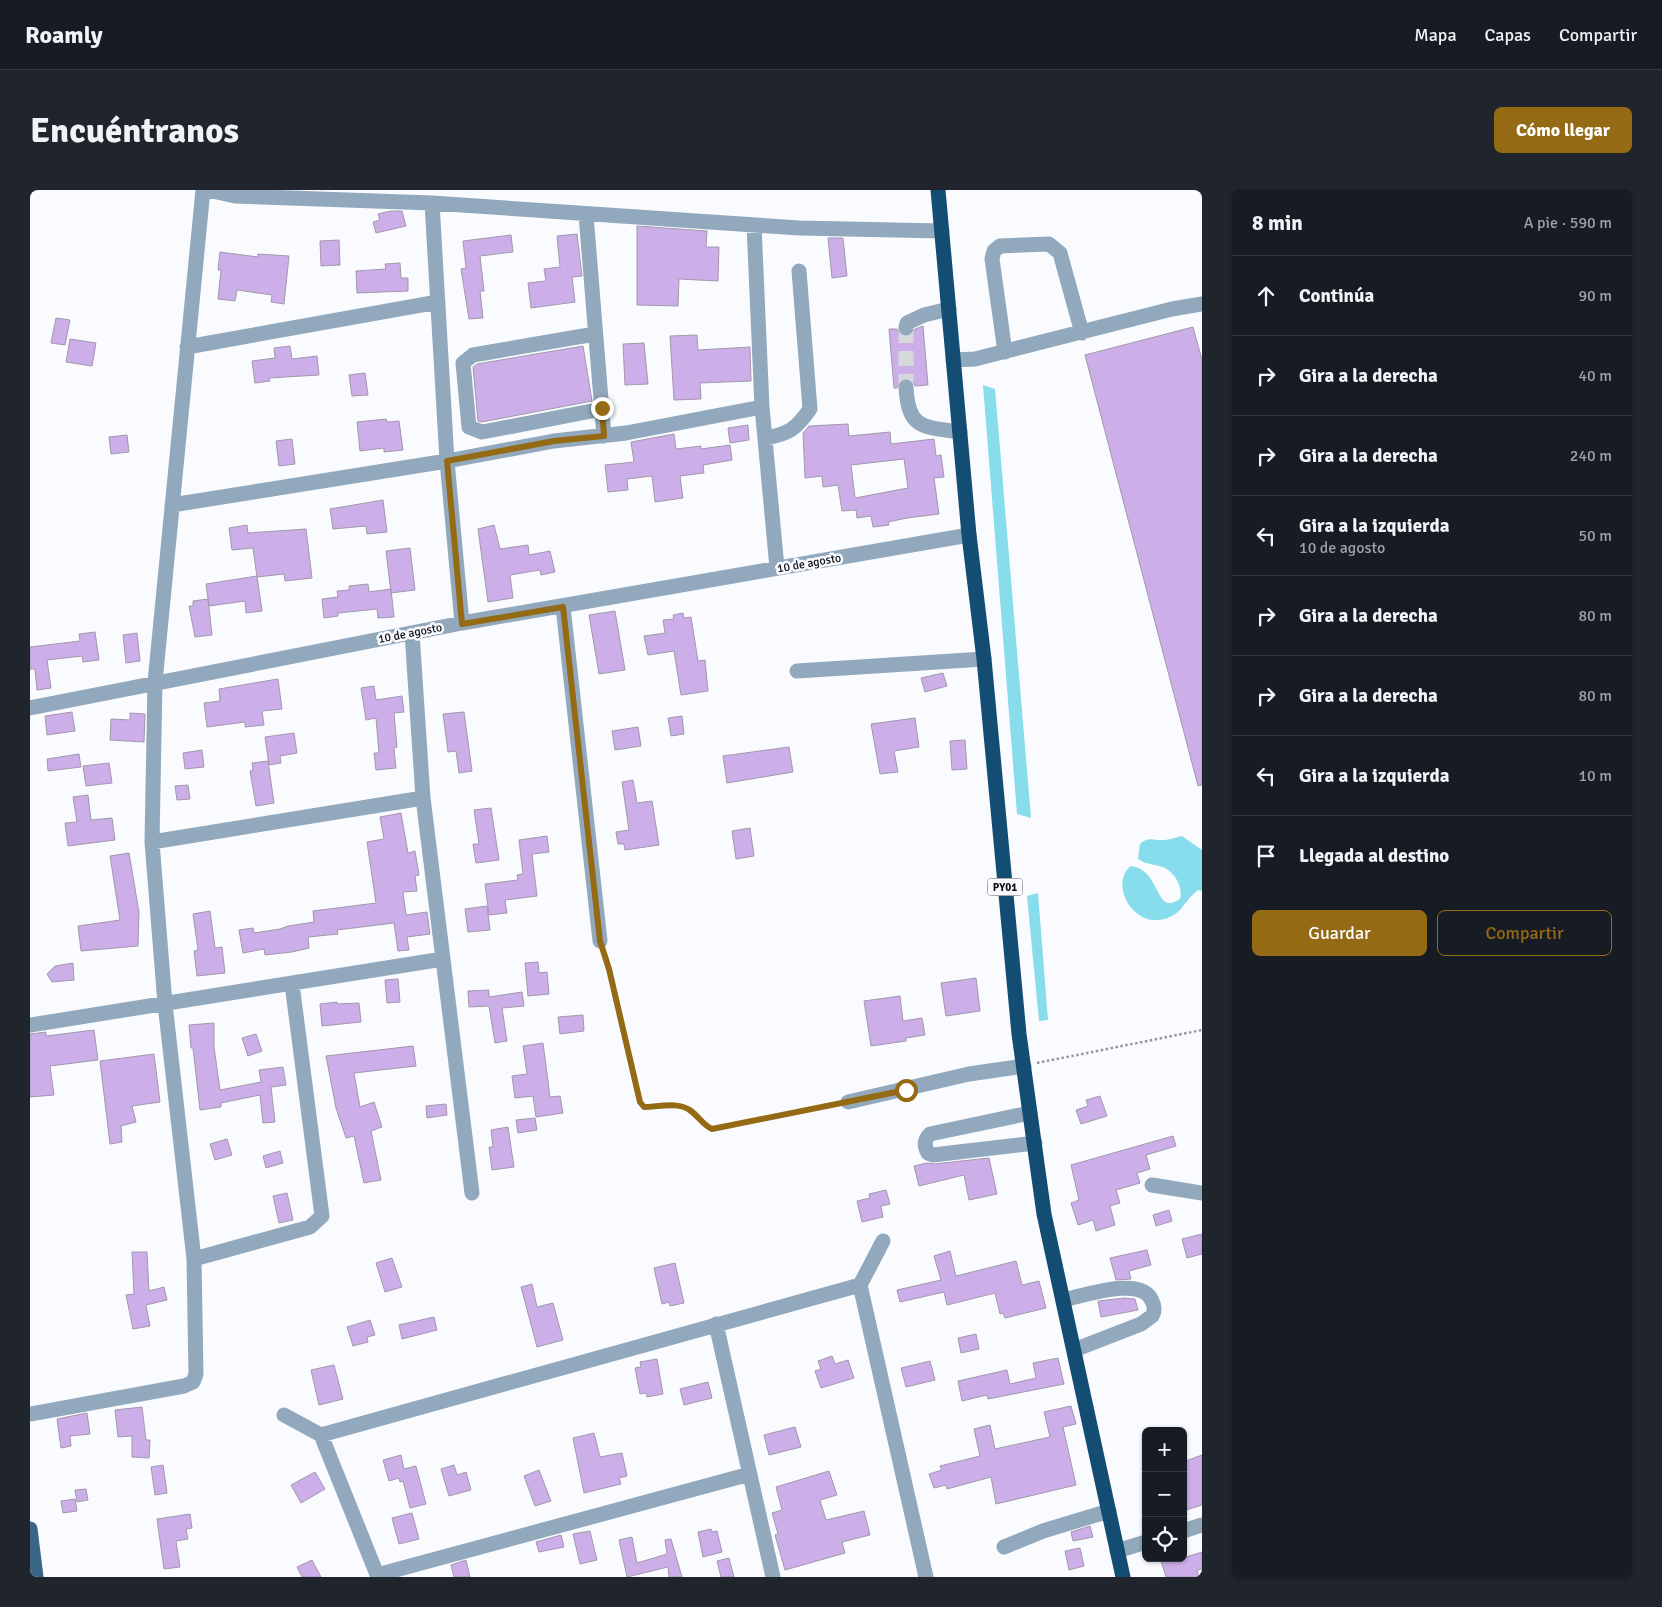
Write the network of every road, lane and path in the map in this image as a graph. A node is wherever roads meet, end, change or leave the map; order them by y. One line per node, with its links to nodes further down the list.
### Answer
1 (203, 190): 15 (street)
2 (208, 190): 4 (street)
3 (938, 190): 7 (highway, PY01)
4 (432, 204): 5 (street); 9 (street)
5 (586, 215): 6 (street); 14 (street)
6 (754, 225): 7 (street); 19 (street)
7 (942, 231): 11 (highway, PY01)
8 (799, 271): 23 (street)
9 (438, 302): 15 (street); 24 (street)
10 (1202, 304): 13 (street)
11 (949, 309): 12 (street); 17 (highway, PY01)
12 (906, 328)
13 (1082, 333): 16 (street); 16 (street)
14 (595, 334): 20 (street); 20 (street)
15 (187, 347): 25 (street)
16 (1005, 352): 17 (street)
17 (953, 360): 21 (highway, PY01)
18 (906, 387): 21 (street)
19 (762, 407): 22 (street); 23 (street)
20 (602, 408): 22 (street)
21 (960, 432): 26 (highway, PY01)
22 (604, 436): 24 (street)
23 (765, 438): 27 (street)
24 (447, 461): 25 (street); 29 (street)
25 (172, 504): 33 (street)
26 (969, 535): 27 (street, 10 de agosto); 31 (highway, PY01)
27 (778, 568): 28 (street, 10 de agosto)
28 (563, 607): 29 (street, 10 de agosto); 37 (street)
29 (462, 624): 30 (street, 10 de agosto)
30 (412, 633): 33 (street, 10 de agosto); 35 (street)
31 (984, 659): 32 (street); 43 (highway, PY01)
32 (797, 671)
33 (155, 682): 34 (street, 10 de agosto); 36 (street)
34 (30, 708)
35 (423, 798): 36 (street); 38 (street)
36 (152, 842): 40 (street)
37 (600, 941): 44 (path)
38 (443, 959): 39 (street); 48 (street)
39 (292, 984): 40 (street); 51 (street)
40 (165, 1004): 41 (street); 51 (street)
41 (30, 1025)
42 (1202, 1030): 43 (path)
43 (1024, 1066): 44 (street); 45 (highway, PY01)
44 (848, 1102)
45 (1030, 1113): 46 (highway, PY01); 46 (street)
46 (1034, 1143): 53 (highway, PY01)
47 (1152, 1185): 49 (street)
48 (472, 1193)
49 (1202, 1193)
50 (883, 1241): 52 (street)
51 (194, 1259): 56 (street)
52 (860, 1285): 54 (street); 69 (street)
53 (1063, 1300): 55 (highway, PY01); 55 (street)
54 (716, 1324): 58 (street); 59 (street)
55 (1074, 1350): 60 (highway, PY01)
56 (30, 1414)
57 (284, 1415): 58 (street)
58 (321, 1435): 68 (street)
59 (750, 1474): 68 (street); 71 (street)
60 (1109, 1511): 65 (street); 66 (highway, PY01)
61 (1202, 1525): 63 (street)
62 (30, 1530): 67 (main road)
63 (1187, 1530)
64 (1142, 1543): 66 (street)
65 (1004, 1547)
66 (1117, 1551): 72 (highway, PY01)
67 (32, 1559): 70 (main road)
68 (378, 1576)
69 (921, 1576)
70 (36, 1577)
71 (773, 1577)
72 (1123, 1577)

